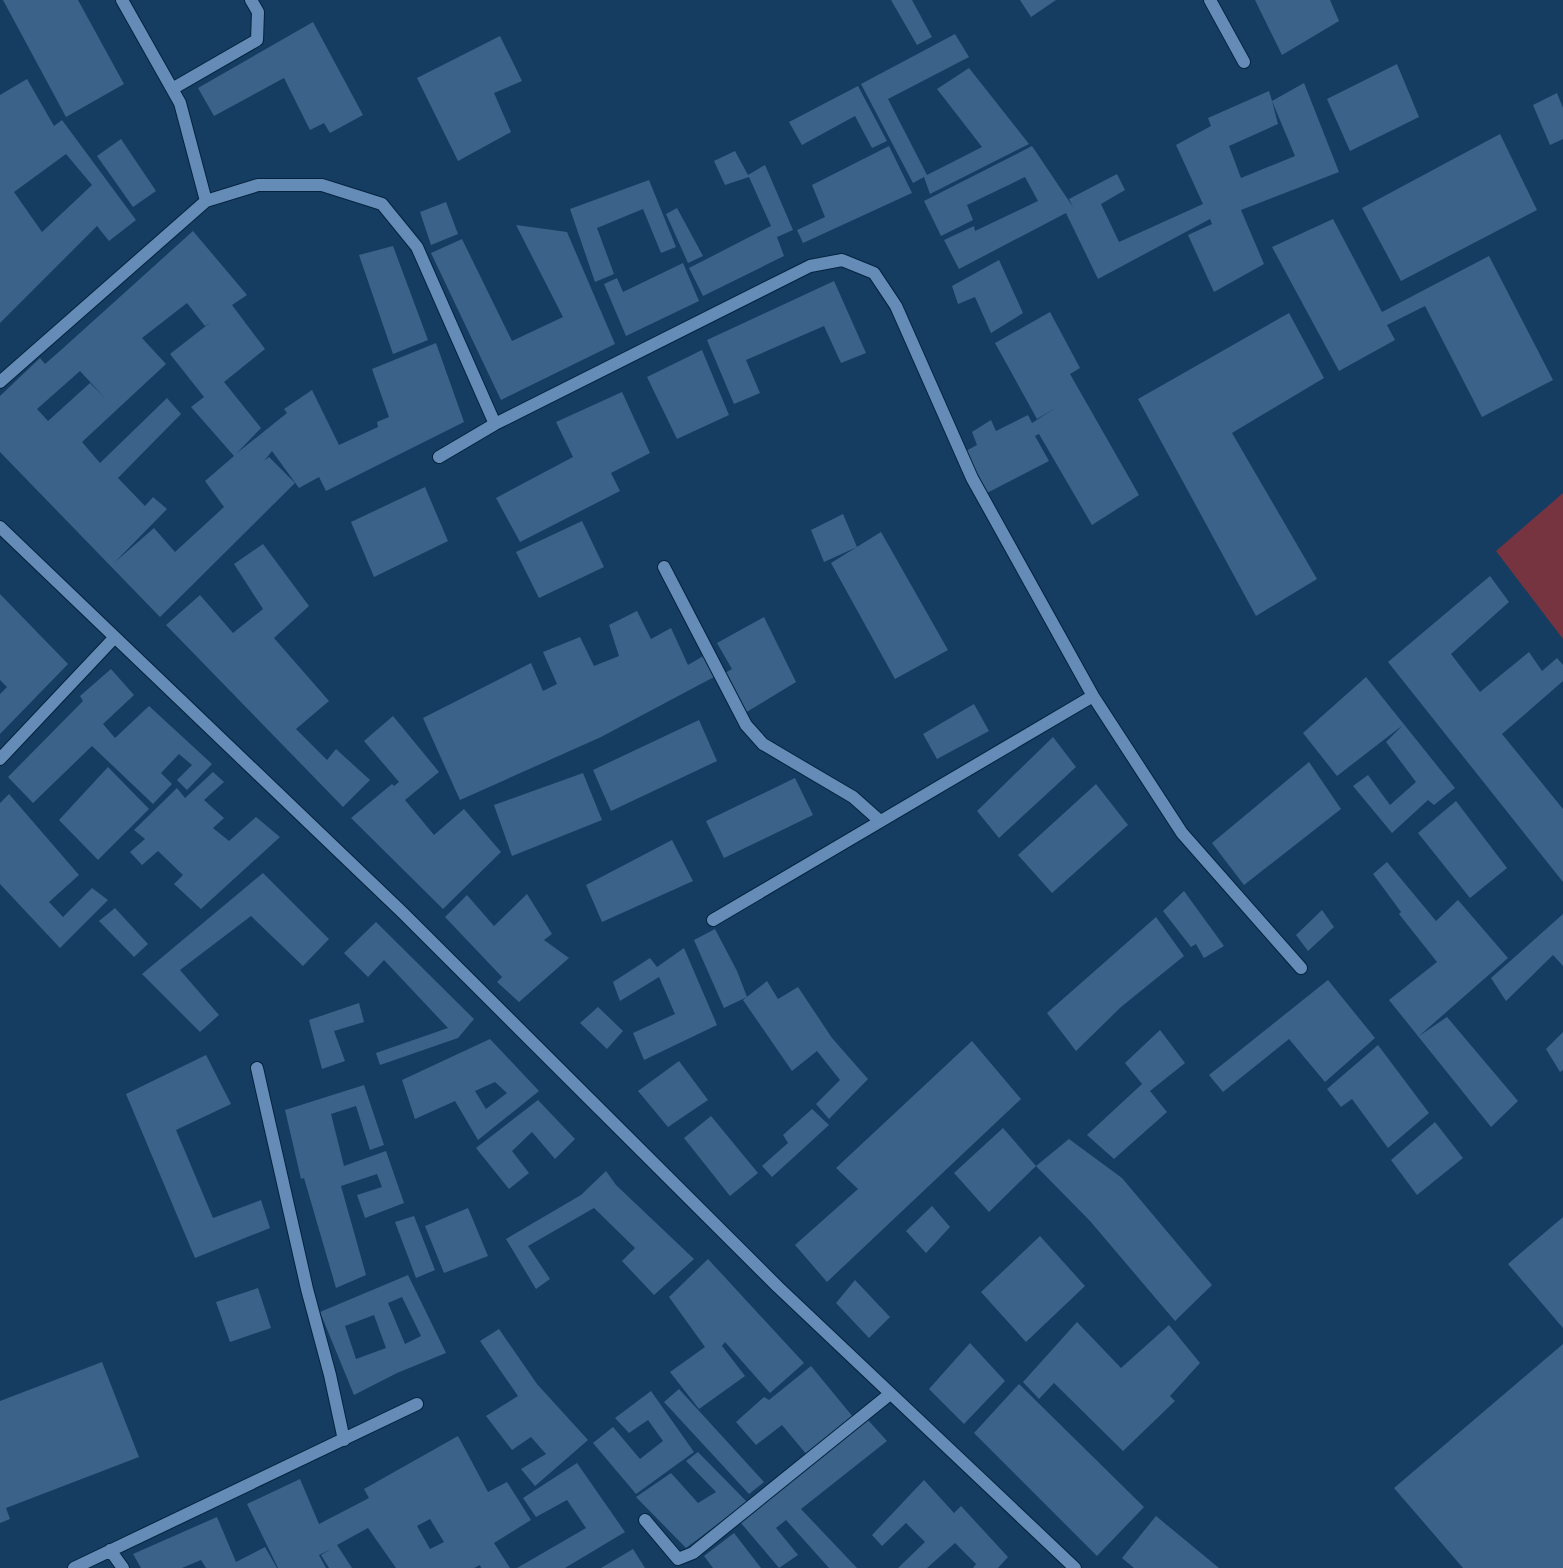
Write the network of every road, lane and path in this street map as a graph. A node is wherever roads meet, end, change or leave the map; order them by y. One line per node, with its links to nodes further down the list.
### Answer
1 (122, 0): 5 (street)
2 (252, 0): 5 (street)
3 (1210, 0): 4 (street)
4 (1244, 62)
5 (172, 89): 6 (street)
6 (206, 201): 7 (street); 8 (street)
7 (0, 382)
8 (495, 424): 9 (street); 13 (street)
9 (439, 457)
10 (0, 527): 12 (street)
11 (664, 566): 15 (street)
12 (115, 637): 14 (street); 19 (street)
13 (1093, 696): 15 (street); 17 (street)
14 (0, 759)
15 (880, 822): 16 (street)
16 (714, 920)
17 (1301, 968)
18 (257, 1068): 21 (street)
19 (890, 1394): 22 (street); 26 (street)
20 (417, 1404): 21 (street)
21 (344, 1440): 23 (street)
22 (645, 1520)
23 (110, 1550): 24 (street); 25 (street)
24 (74, 1568)
25 (123, 1568)
26 (1075, 1568)

